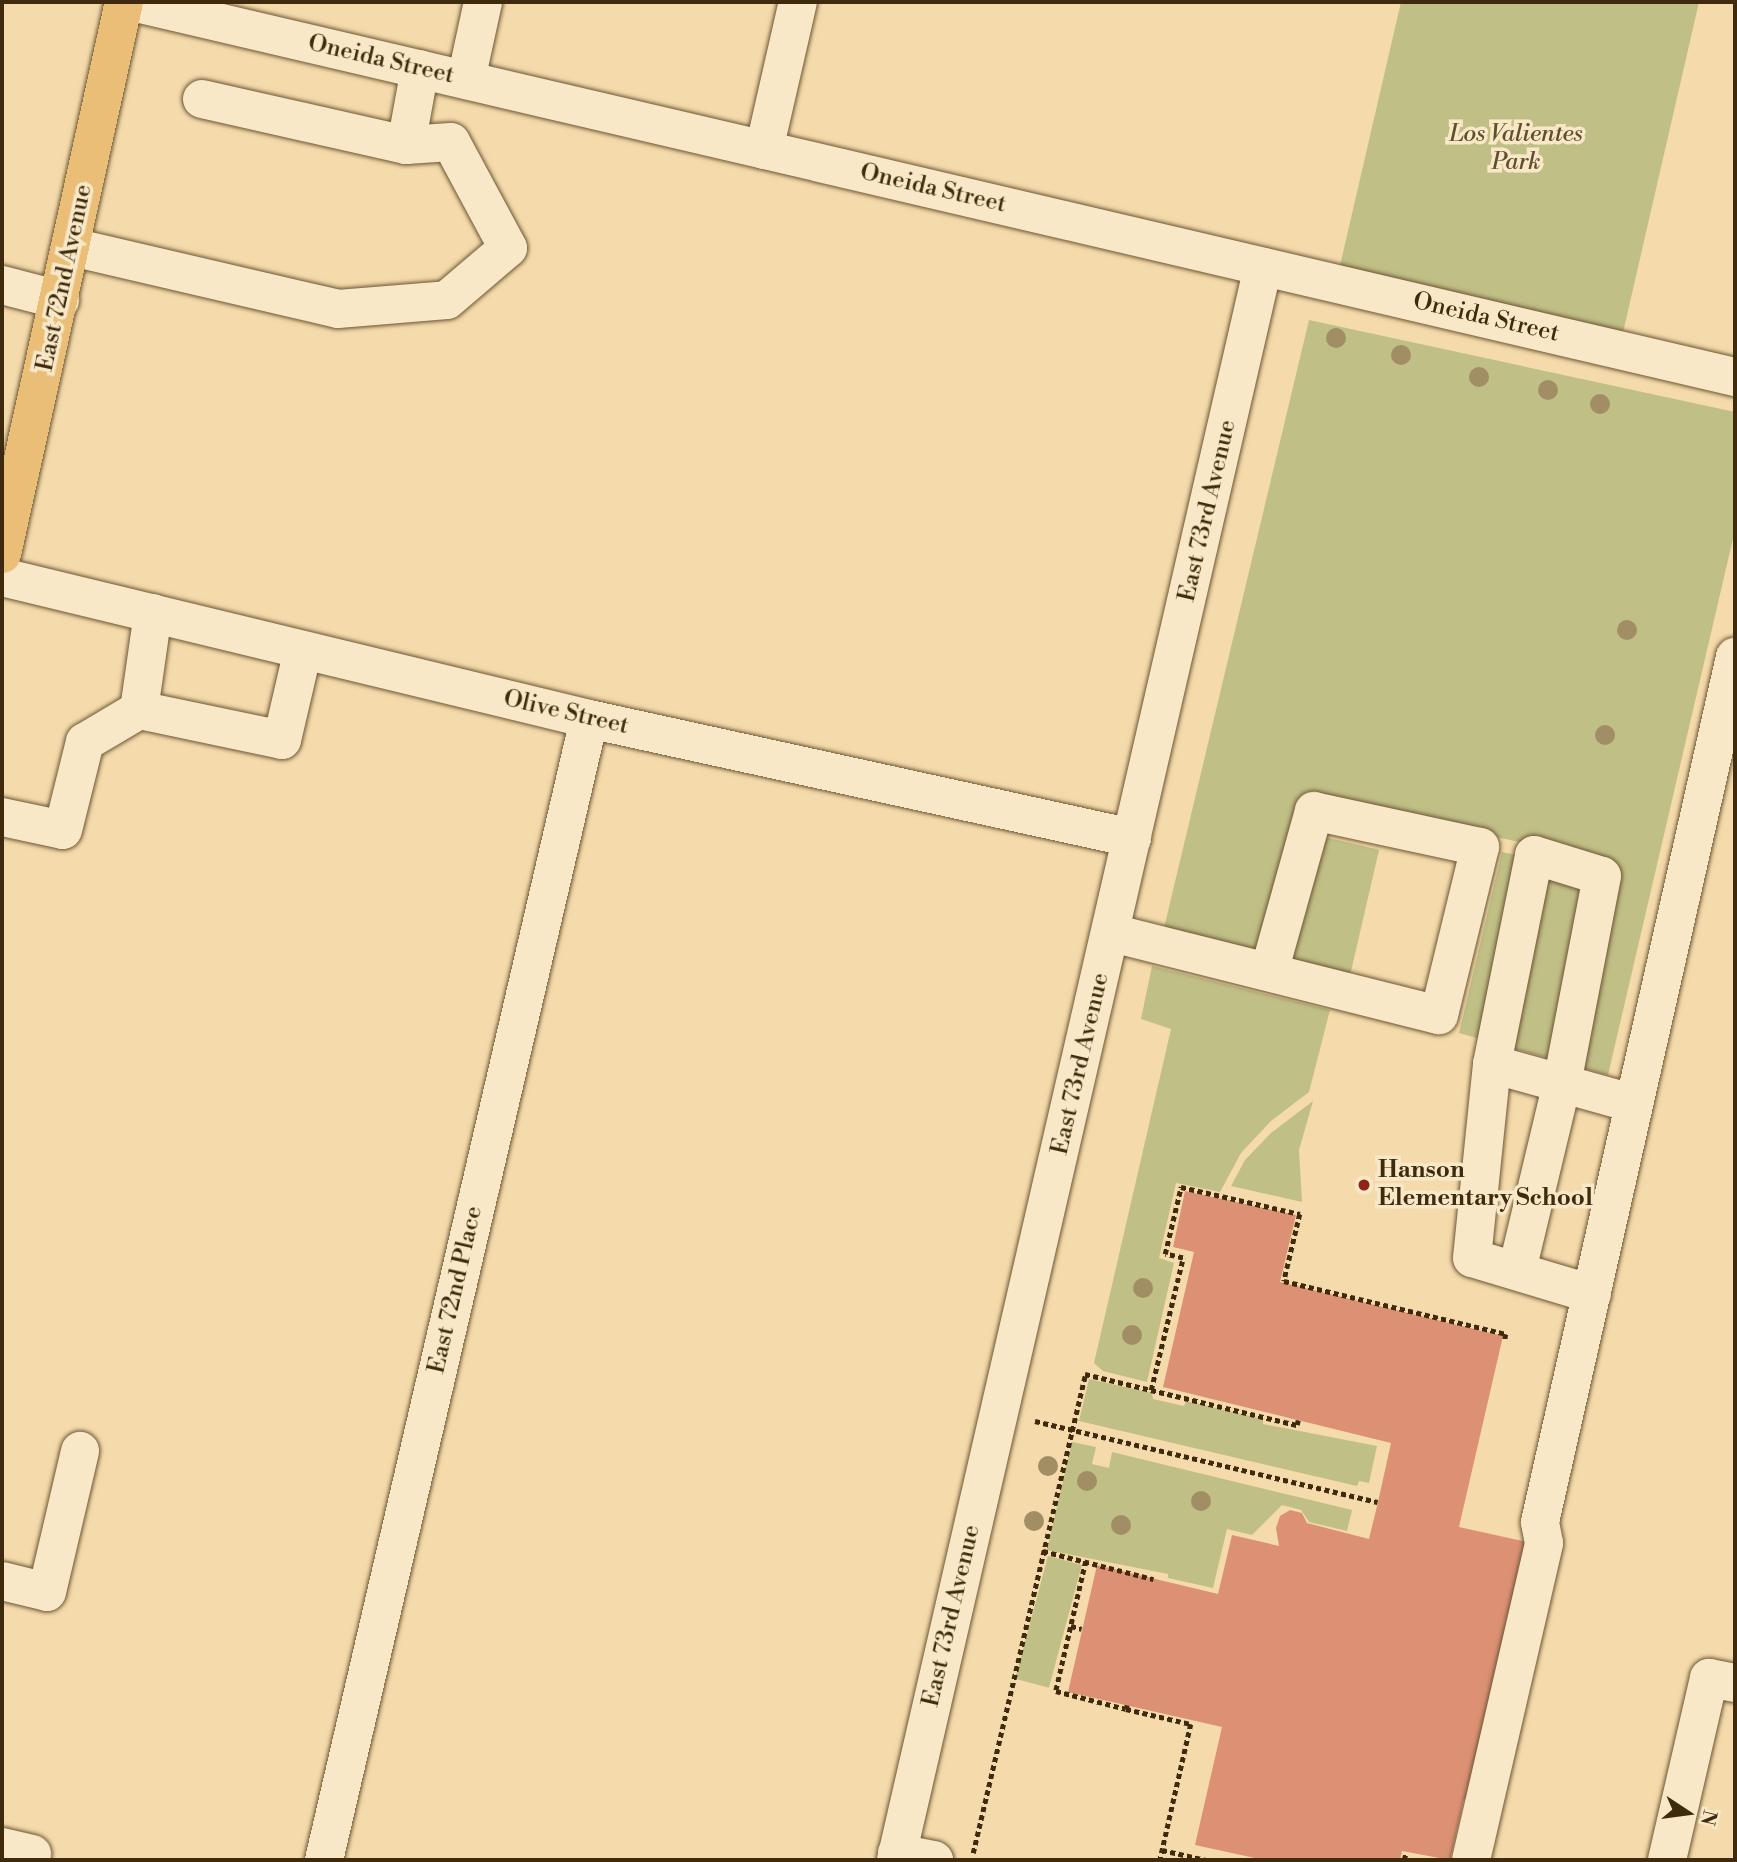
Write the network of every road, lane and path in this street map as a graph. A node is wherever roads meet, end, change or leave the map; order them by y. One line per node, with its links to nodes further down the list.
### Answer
1 (124, 2): 10 (main road, East 72nd Avenue)
2 (132, 2): 5 (street, Oneida Street)
3 (483, 2): 6 (street)
4 (798, 2): 9 (street)
5 (420, 69): 6 (street, Oneida Street); 8 (street)
6 (466, 80): 9 (street, Oneida Street)
7 (202, 99): 8 (street)
8 (406, 145): 10 (street)
9 (764, 150): 11 (street, Oneida Street)
10 (72, 247): 13 (main road, East 72nd Avenue)
11 (1264, 267): 14 (street, Oneida Street); 23 (street, East 73rd Avenue)
12 (2, 285): 13 (street)
13 (60, 300): 15 (main road, East 72nd Avenue)
14 (1735, 377)
15 (2, 554)
16 (2, 577): 17 (street, Olive Street)
17 (153, 613): 18 (street, Olive Street); 20 (street)
18 (303, 650): 20 (street); 21 (street, Olive Street)
19 (1735, 657): 28 (street)
20 (139, 710): 22 (street)
21 (589, 719): 23 (street, Olive Street); 47 (street, East 72nd Place)
22 (2, 817)
23 (1132, 838): 24 (street, East 73rd Avenue)
24 (1112, 933): 25 (street); 46 (street, East 73rd Avenue)
25 (1269, 972): 25 (street)
26 (1492, 1064): 27 (street); 27 (street); 29 (street)
27 (1562, 1083): 28 (street); 29 (street)
28 (1632, 1102): 30 (street)
29 (1517, 1271): 30 (street)
30 (1592, 1294): 53 (street)
31 (1505, 1339): 32 (path)
32 (1151, 1390): 33 (path); 34 (path)
33 (1298, 1420)
34 (1072, 1429): 36 (path); 37 (path)
35 (80, 1451): 40 (street)
36 (1378, 1502)
37 (1043, 1550): 38 (path); 49 (path)
38 (1086, 1560): 39 (path); 41 (path)
39 (1153, 1579)
40 (2, 1581)
41 (1071, 1626): 42 (path); 44 (path)
42 (1082, 1629)
43 (1735, 1683): 54 (street)
44 (1162, 1850): 50 (path); 51 (path)
45 (1406, 1852): 52 (path)
46 (896, 1856): 48 (street)
47 (324, 1860)
48 (934, 1860)
49 (971, 1860)
50 (1160, 1860)
51 (1206, 1860)
52 (1404, 1860)
53 (1471, 1860)
54 (1667, 1860)

